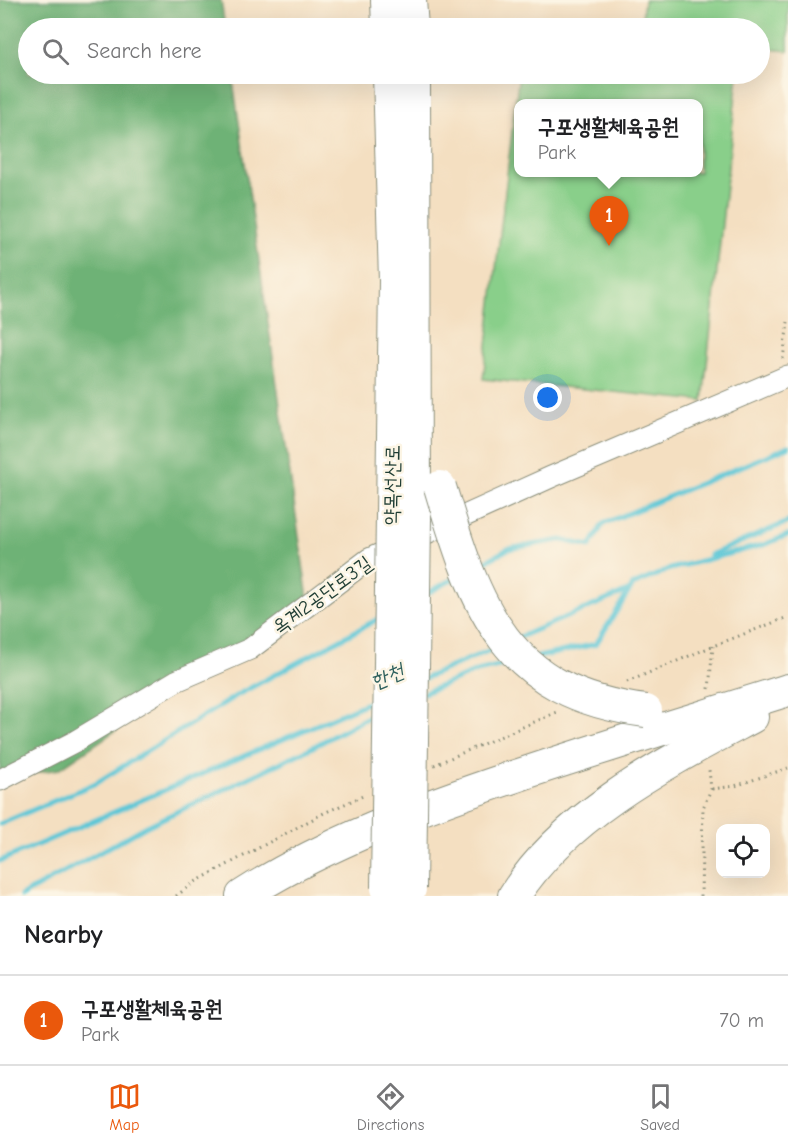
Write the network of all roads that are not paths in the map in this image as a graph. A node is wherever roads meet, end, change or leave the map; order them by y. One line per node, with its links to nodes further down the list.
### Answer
1 (387, 0): 3 (highway)
2 (410, 0): 4 (highway)
3 (388, 18)
4 (411, 18)
5 (389, 84): 9 (highway, 약목선산로)
6 (414, 84): 7 (highway, 약목선산로)
7 (416, 230): 9 (highway, 약목선산로); 12 (highway, bridge)
8 (784, 378): 13 (street, 옥계2공단로3길)
9 (404, 517): 14 (highway, 약목선산로, bridge)
10 (788, 690): 12 (highway)
11 (788, 705): 12 (highway)
12 (747, 711): 15 (highway); 16 (highway); 17 (highway)
13 (0, 780)
14 (399, 892)
15 (242, 896)
16 (263, 896)
17 (514, 896)

